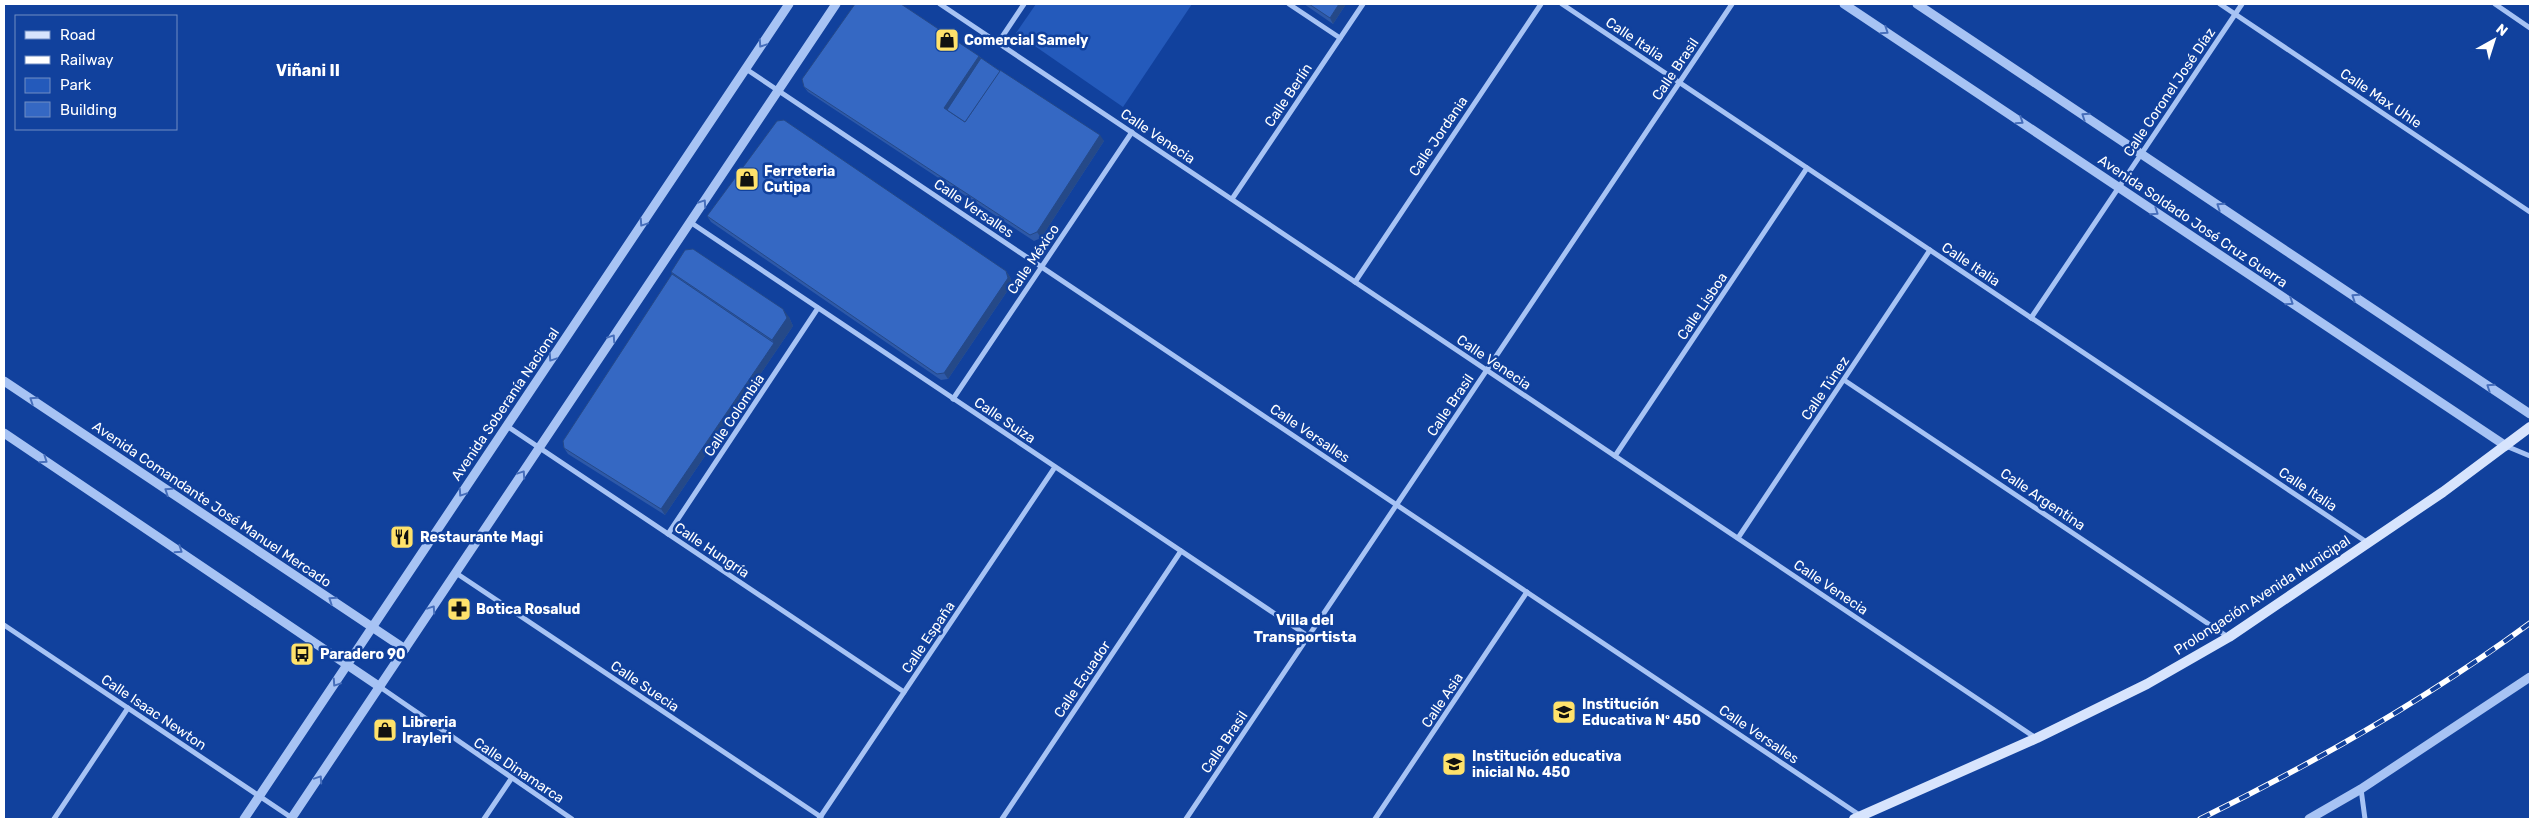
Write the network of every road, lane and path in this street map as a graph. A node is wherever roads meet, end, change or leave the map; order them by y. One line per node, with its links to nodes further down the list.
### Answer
1 (789, 4): 19 (street, Avenida Soberanía Nacional, one-way to 19)
2 (836, 4): 21 (street)
3 (940, 4): 18 (street, Calle Venecia)
4 (1024, 4): 18 (street)
5 (1289, 4): 17 (street)
6 (1363, 4): 17 (street, Calle Berlín)
7 (1540, 4): 31 (street, Calle Jordania)
8 (1562, 4): 20 (street, Calle Italia)
9 (1732, 4): 20 (street, Calle Brasil)
10 (1844, 4): 25 (street, Avenida Soldado José Cruz Guerra, one-way to 25)
11 (1917, 4): 23 (street, Avenida Soldado José Cruz Guerra, one-way to 11)
12 (2220, 4): 15 (street, Calle Max Uhle)
13 (2242, 4): 15 (street, Calle Coronel José Díaz)
14 (2495, 4): 16 (street)
15 (2235, 14): 23 (street, Calle Coronel José Díaz); 27 (street, Calle Max Uhle)
16 (2530, 28)
17 (1340, 38): 26 (street, Calle Berlín)
18 (998, 43): 22 (street, Calle Venecia)
19 (746, 69): 21 (street, Calle Versalles); 39 (street, Avenida Soberanía Nacional, one-way to 39)
20 (1680, 82): 24 (street, Calle Italia); 34 (street, Calle Brasil)
21 (778, 90): 28 (street, one-way to 21); 30 (street, Calle Versalles)
22 (1132, 132): 26 (street, Calle Venecia); 30 (street, Calle México)
23 (2141, 154): 25 (street, Calle Coronel José Díaz); 38 (street, Avenida Soldado José Cruz Guerra, one-way to 23)
24 (1807, 168): 29 (street, Calle Italia); 44 (street, Calle Lisboa)
25 (2118, 187): 33 (street, Calle Coronel José Díaz); 42 (street, Avenida Soldado José Cruz Guerra, one-way to 42)
26 (1232, 200): 31 (street, Calle Venecia)
27 (2530, 212)
28 (690, 222): 32 (street, Calle Suiza); 43 (street, one-way to 28)
29 (1930, 250): 33 (street, Calle Italia); 35 (street, Calle Túnez)
30 (1042, 267): 37 (street, Calle México); 47 (street, Calle Versalles)
31 (1355, 282): 34 (street, Calle Venecia)
32 (818, 308): 37 (street, Calle Suiza); 48 (street, Calle Colombia)
33 (2031, 318): 50 (street, Calle Italia)
34 (1487, 370): 44 (street, Calle Venecia); 47 (street, Calle Brasil)
35 (1844, 380): 49 (street, Calle Túnez); 57 (street, Calle Argentina)
36 (4, 381): 55 (street, Avenida Comandante José Manuel Mercado, one-way to 36)
37 (954, 399): 46 (street, Calle Suiza)
38 (2530, 414)
39 (507, 426): 43 (street, Calle Hungría); 55 (street, Avenida Soberanía Nacional, one-way to 55)
40 (2530, 426): 42 (main road, Prolongación Avenida Municipal)
41 (4, 432): 59 (street, one-way to 59)
42 (2506, 446): 45 (street, Avenida Soldado José Cruz Guerra); 50 (main road, Prolongación Avenida Municipal)
43 (539, 448): 48 (street, Calle Hungría); 52 (street, one-way to 43)
44 (1615, 456): 49 (street, Calle Venecia)
45 (2530, 456)
46 (1055, 467): 51 (street, Calle Suiza); 62 (street, Calle España)
47 (1396, 505): 53 (street, Calle Versalles); 56 (street, Calle Brasil)
48 (668, 534): 62 (street, Calle Hungría)
49 (1738, 538): 64 (street, Calle Venecia)
50 (2368, 543): 57 (main road, Prolongación Avenida Municipal)
51 (1181, 551): 56 (street, Calle Suiza); 75 (street, Calle Ecuador)
52 (456, 573): 58 (street, one-way to 52); 68 (street, Calle Suecia)
53 (1527, 592): 69 (street, Calle Versalles); 77 (street, Calle Asia)
54 (4, 627): 63 (street, Calle Isaac Newton)
55 (372, 628): 58 (street, Avenida Comandante José Manuel Mercado); 59 (street, Avenida Soberanía Nacional)
56 (1308, 636): 76 (street, Calle Brasil)
57 (2229, 637): 64 (main road, Prolongación Avenida Municipal)
58 (405, 649): 61 (street)
59 (349, 663): 61 (street); 67 (street, Avenida Soberanía Nacional, one-way to 67)
60 (2530, 677): 66 (street)
61 (380, 687): 65 (street, Calle Dinamarca); 72 (street, one-way to 61)
62 (904, 692): 68 (street, Calle España)
63 (128, 708): 67 (street, Calle Isaac Newton); 70 (street)
64 (2036, 738): 69 (main road, Prolongación Avenida Municipal)
65 (511, 779): 73 (street); 74 (street, Calle Dinamarca)
66 (2361, 789): 78 (street); 79 (street)
67 (260, 796): 71 (street, Avenida Soberanía Nacional); 72 (street, Calle Isaac Newton)
68 (820, 818)
69 (1858, 818)
70 (54, 819)
71 (244, 819)
72 (292, 819)
73 (484, 819)
74 (572, 819)
75 (1002, 819)
76 (1186, 819)
77 (1376, 819)
78 (2309, 819)
79 (2365, 819)

